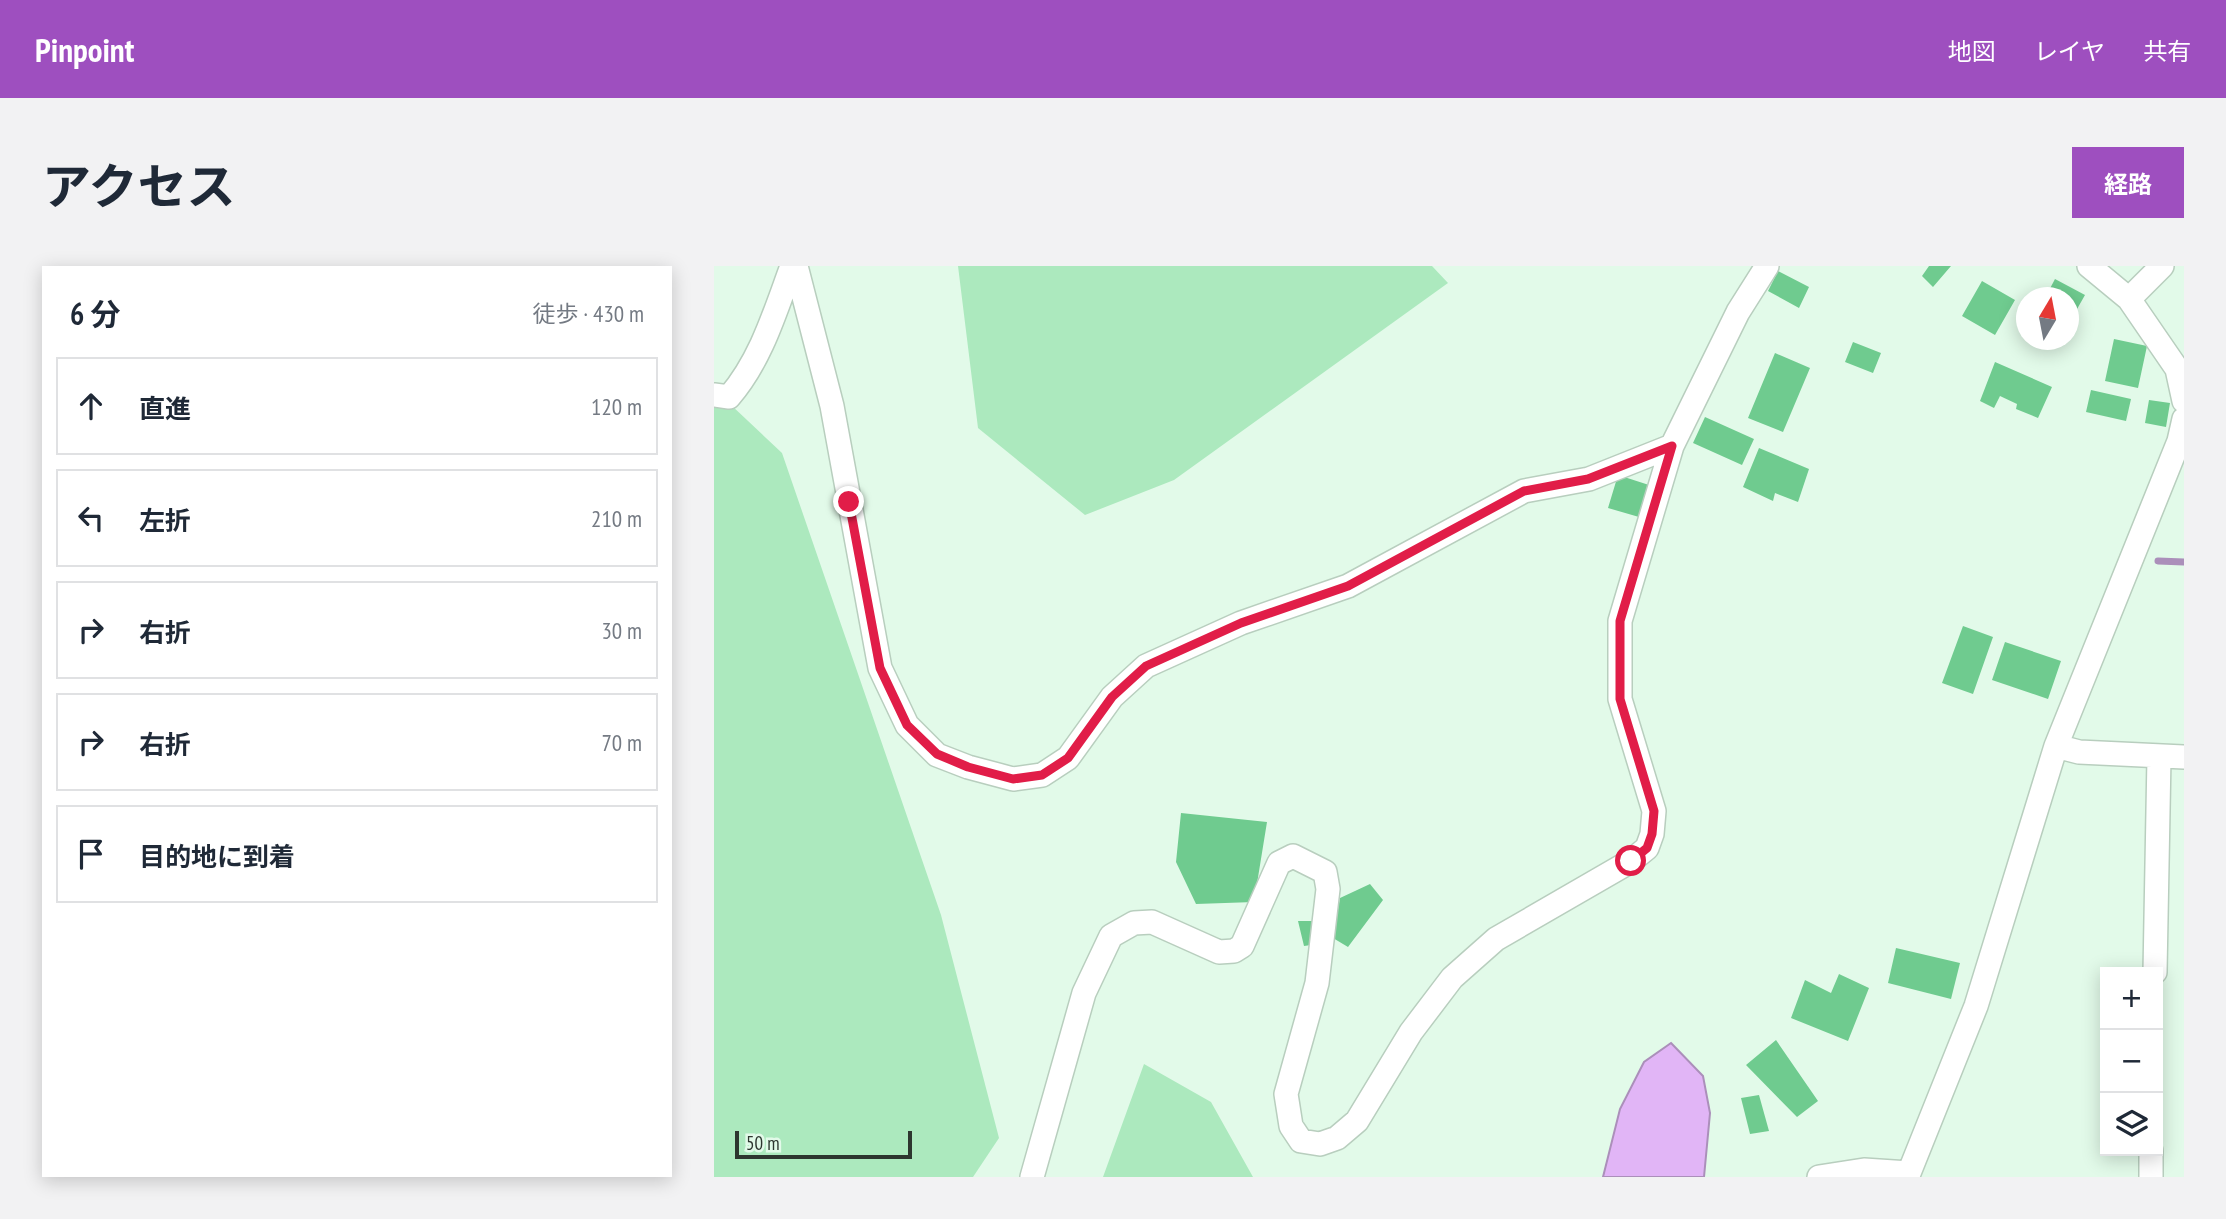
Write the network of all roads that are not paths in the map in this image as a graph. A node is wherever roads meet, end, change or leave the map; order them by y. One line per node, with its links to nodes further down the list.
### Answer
1 (794, 266): 6 (street); 9 (street)
2 (1767, 266): 9 (street)
3 (2090, 266): 5 (street)
4 (2162, 266): 5 (street)
5 (2130, 299): 7 (street)
6 (714, 395)
7 (2184, 401)
8 (2184, 419): 10 (street)
9 (1672, 446): 16 (street)
10 (2056, 746): 11 (street); 15 (street)
11 (2159, 757): 12 (street); 13 (street)
12 (2184, 757)
13 (2155, 967)
14 (2151, 1156): 18 (street)
15 (1910, 1175): 17 (street)
16 (1032, 1177)
17 (1819, 1177)
18 (2151, 1177)

